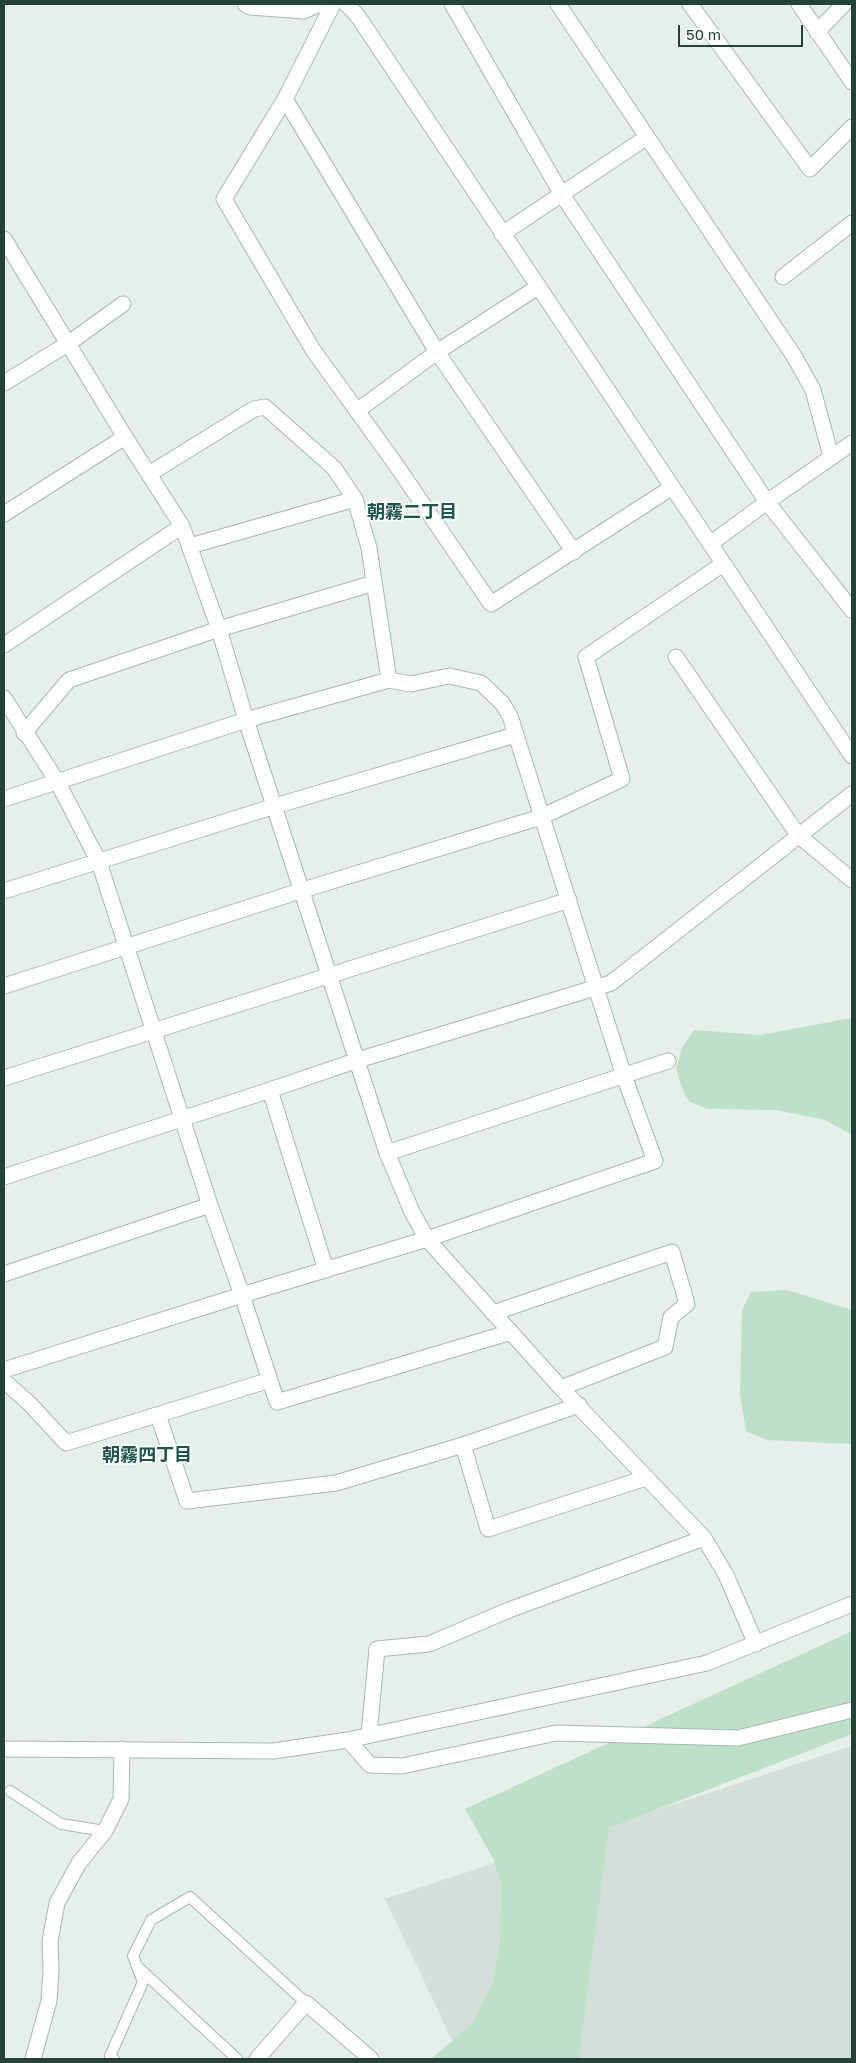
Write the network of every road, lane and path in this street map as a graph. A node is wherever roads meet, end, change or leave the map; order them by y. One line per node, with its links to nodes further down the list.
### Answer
1 (245, 4): 2 (street)
2 (320, 4)
3 (333, 4): 12 (street)
4 (346, 4): 17 (street)
5 (452, 4): 15 (street)
6 (558, 4): 14 (street)
7 (690, 4): 13 (street)
8 (799, 4): 10 (street)
9 (844, 4): 10 (street)
10 (817, 32): 11 (street)
11 (852, 82)
12 (285, 99): 23 (street); 25 (street)
13 (852, 127)
14 (646, 137): 15 (street); 28 (street)
15 (561, 194): 17 (street); 32 (street)
16 (852, 223): 19 (street)
17 (502, 234): 20 (street)
18 (6, 248): 22 (street)
19 (783, 277)
20 (538, 287): 23 (street); 30 (street)
21 (123, 304): 22 (street)
22 (69, 343): 24 (street); 26 (street)
23 (437, 352): 25 (street); 37 (street)
24 (4, 383)
25 (357, 411): 37 (street)
26 (124, 437): 29 (street); 33 (street)
27 (852, 443): 28 (street)
28 (831, 456): 32 (street)
29 (149, 474): 31 (street); 34 (street)
30 (671, 488): 35 (street); 37 (street)
31 (355, 499): 36 (street); 39 (street)
32 (767, 502): 35 (street); 40 (street)
33 (4, 514)
34 (182, 526): 36 (street); 42 (street)
35 (710, 544): 38 (street)
36 (190, 546): 41 (street)
37 (574, 552)
38 (723, 564): 49 (street); 54 (street)
39 (374, 584): 41 (street); 44 (street)
40 (852, 610)
41 (219, 629): 46 (street); 47 (street)
42 (4, 645)
43 (676, 657): 55 (street)
44 (389, 680): 46 (street); 48 (street)
45 (4, 698): 47 (street)
46 (246, 720): 50 (street); 53 (street)
47 (24, 732): 50 (street)
48 (515, 735): 53 (street); 54 (street)
49 (852, 756)
50 (58, 783): 52 (street); 56 (street)
51 (852, 794): 55 (street)
52 (4, 799)
53 (275, 806): 56 (street); 58 (street)
54 (541, 817): 58 (street); 60 (street)
55 (798, 835): 57 (street); 64 (street)
56 (99, 862): 59 (street); 61 (street)
57 (852, 880)
58 (303, 890): 61 (street); 62 (street)
59 (4, 891)
60 (569, 900): 62 (street); 64 (street)
61 (127, 947): 63 (street); 65 (street)
62 (330, 974): 65 (street); 66 (street)
63 (4, 986)
64 (597, 988): 66 (street); 68 (street)
65 (154, 1032): 69 (street); 71 (street)
66 (358, 1060): 70 (street); 72 (street)
67 (668, 1061): 68 (street)
68 (624, 1076): 72 (street); 75 (street)
69 (4, 1078)
70 (270, 1090): 71 (street); 76 (street)
71 (181, 1118): 73 (street); 74 (street)
72 (388, 1153): 75 (street)
73 (4, 1177)
74 (210, 1205): 77 (street); 78 (street)
75 (427, 1239): 76 (street); 79 (street)
76 (326, 1270): 78 (street)
77 (4, 1274)
78 (242, 1295): 81 (street); 82 (street)
79 (493, 1313): 80 (street); 84 (street)
80 (511, 1332): 82 (street); 84 (street)
81 (4, 1370)
82 (270, 1380): 86 (street)
83 (4, 1381): 86 (street)
84 (561, 1388): 85 (street)
85 (579, 1405): 87 (street); 88 (street)
86 (158, 1415): 87 (street)
87 (463, 1445): 88 (street)
88 (646, 1478): 89 (street)
89 (704, 1538): 91 (street); 93 (street)
90 (852, 1604): 91 (street)
91 (756, 1644): 93 (street)
92 (852, 1710): 94 (street)
93 (369, 1735): 94 (street)
94 (348, 1740): 96 (street)
95 (4, 1749): 96 (street)
96 (122, 1749): 98 (street)
97 (10, 1791): 98 (lane)
98 (105, 1830): 101 (street)
99 (136, 1965): 100 (lane); 102 (lane); 103 (lane)
100 (306, 2003): 104 (street); 105 (street)
101 (33, 2059)
102 (114, 2059)
103 (237, 2059)
104 (257, 2059)
105 (371, 2059)

